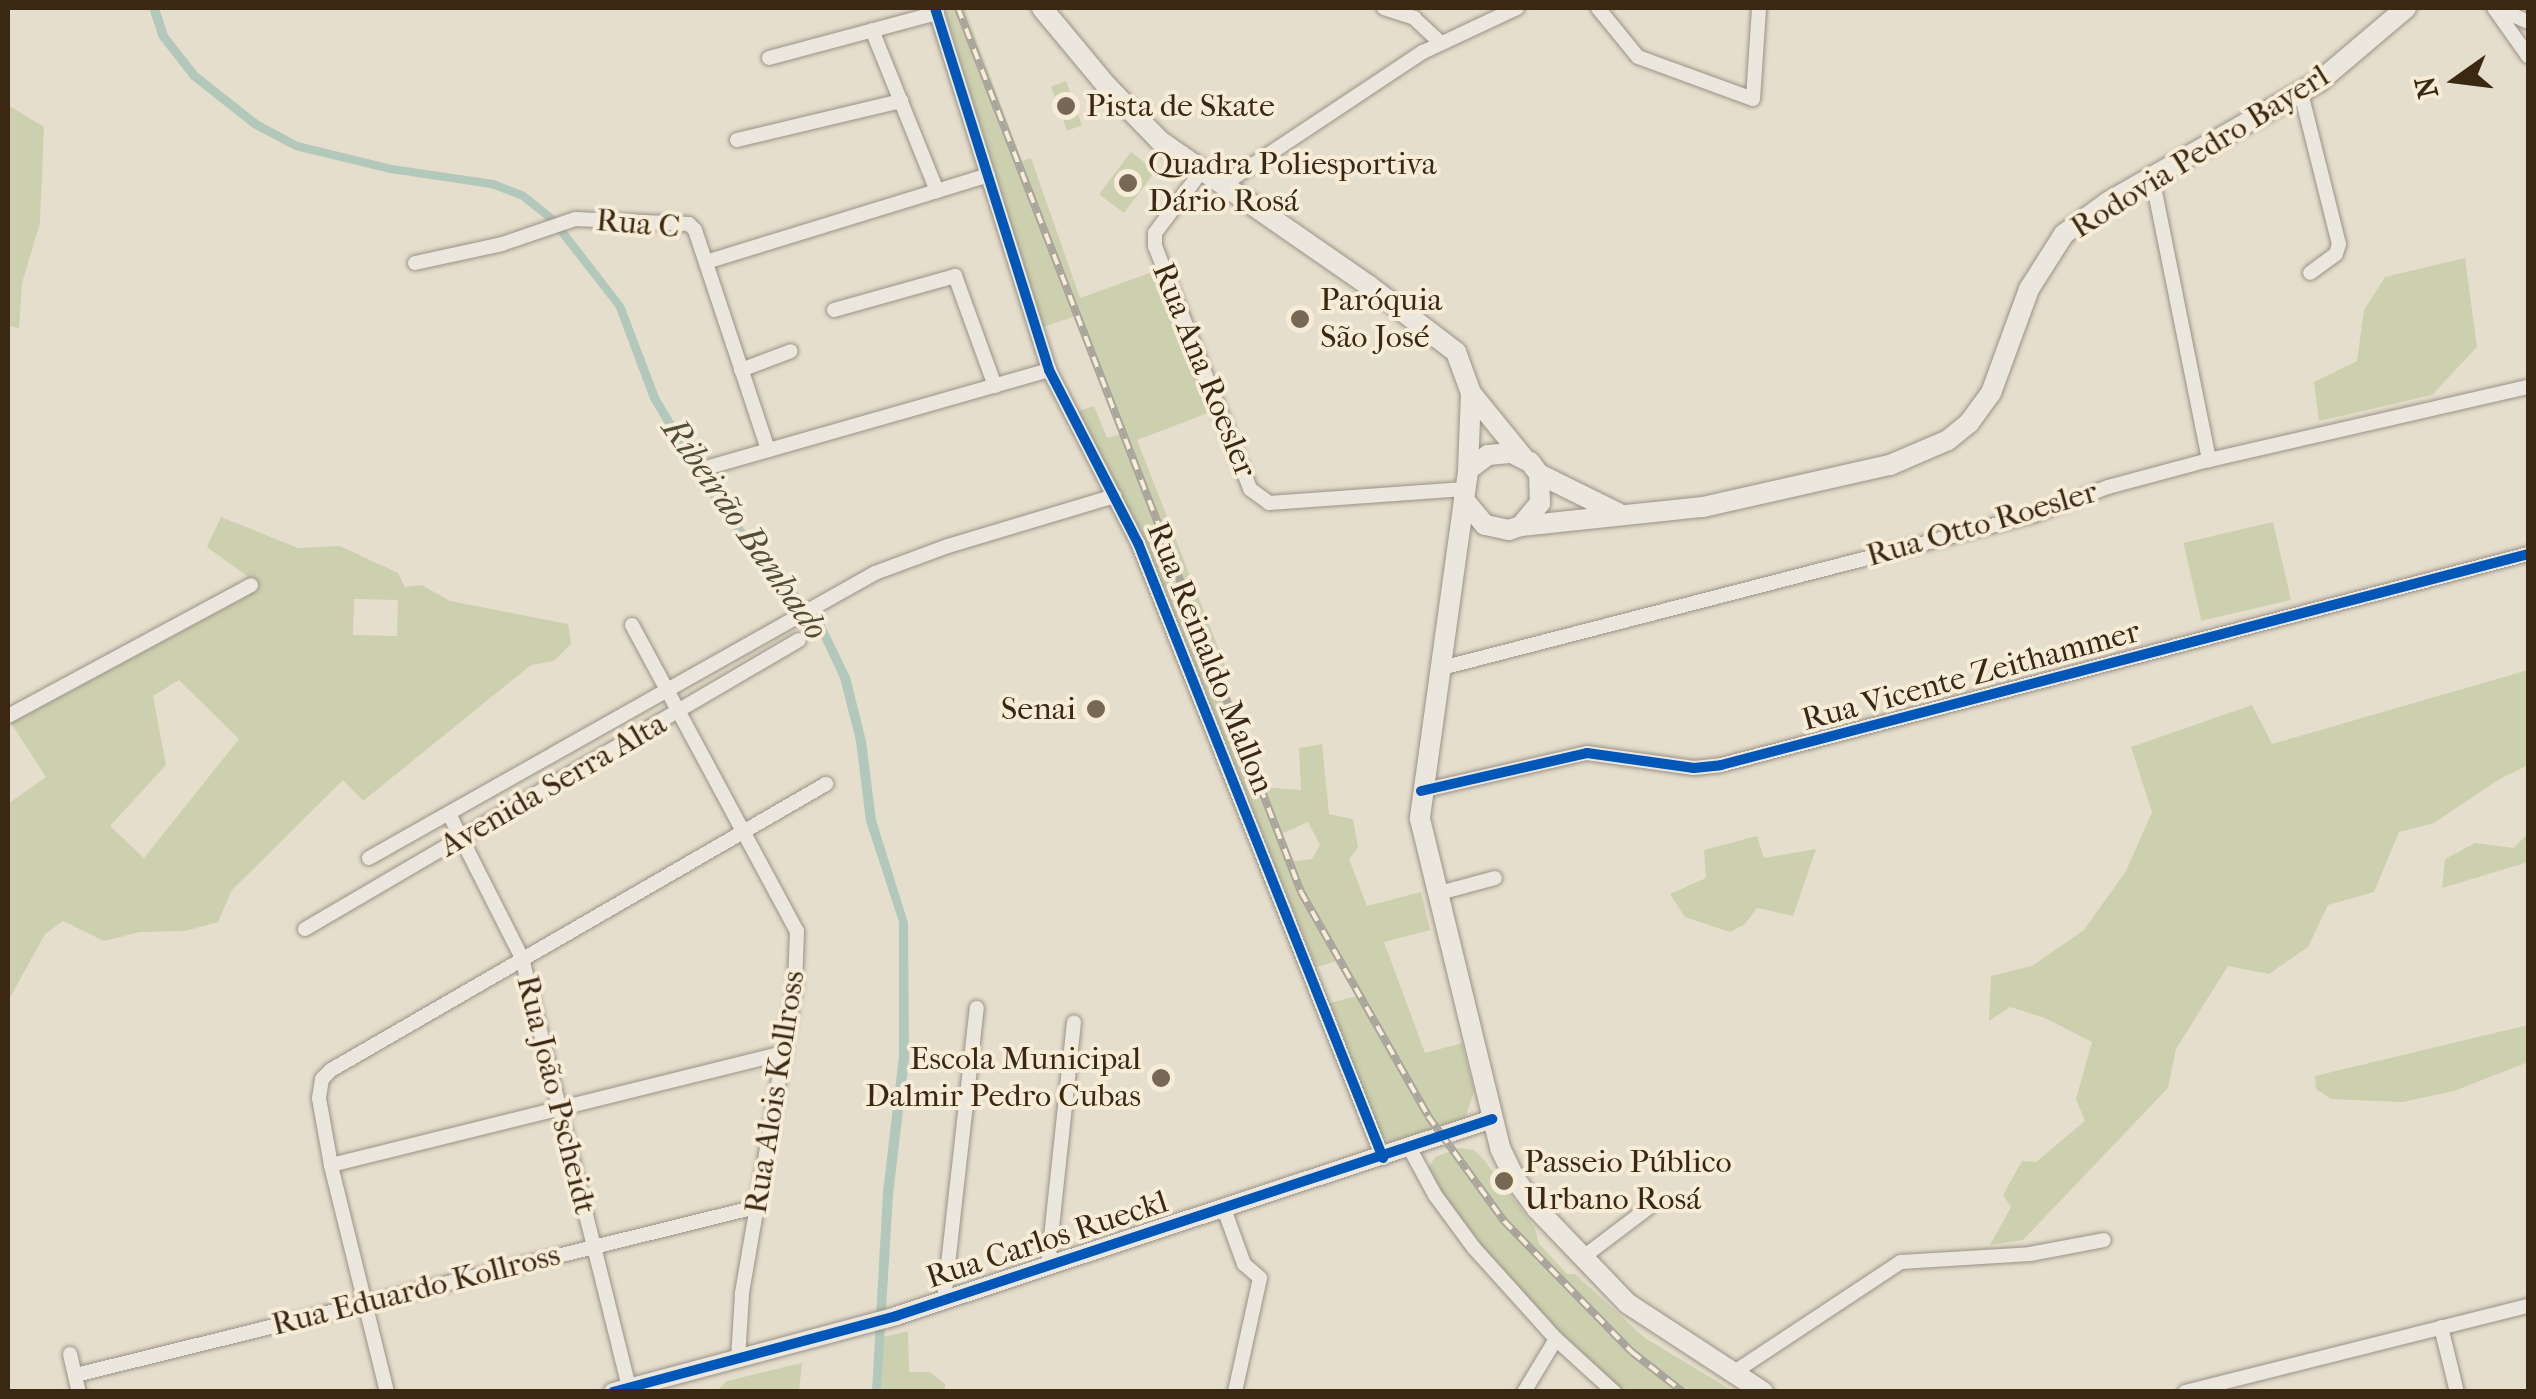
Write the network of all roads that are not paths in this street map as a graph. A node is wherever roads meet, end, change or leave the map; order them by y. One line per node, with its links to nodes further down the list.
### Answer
1 (1042, 8): 17 (main road)
2 (1384, 8): 11 (street)
3 (1517, 8): 11 (street)
4 (1598, 8): 5 (street)
5 (1759, 8)
6 (2406, 8): 14 (main road, Rodovia Pedro Bayerl)
7 (2495, 8): 9 (street); 12 (street)
8 (936, 10): 10 (street); 18 (street, Rua Reinaldo Mallon)
9 (2528, 22)
10 (872, 30): 13 (street); 15 (street)
11 (1440, 42): 20 (street)
12 (2528, 56)
13 (768, 58)
14 (2301, 94): 19 (main road, Rodovia Pedro Bayerl); 24 (street)
15 (901, 102): 16 (street); 21 (street)
16 (737, 140)
17 (1204, 169): 20 (main road); 37 (street, Rua Ana Roesler)
18 (988, 174): 21 (street); 28 (street, Rua Reinaldo Mallon)
19 (2152, 177): 34 (street); 39 (main road, Rodovia Pedro Bayerl)
20 (1224, 184): 31 (main road)
21 (937, 191): 22 (street)
22 (706, 262): 23 (street, Rua C); 27 (street, Rua C)
23 (415, 263)
24 (2310, 272)
25 (834, 310): 29 (street)
26 (792, 351): 27 (street)
27 (741, 370): 32 (street, Rua C)
28 (1049, 370): 29 (street); 38 (street, Rua Reinaldo Mallon)
29 (995, 386): 32 (street)
30 (2528, 386): 34 (street, Rua Otto Roesler)
31 (1471, 392): 33 (main road); 37 (main road)
32 (768, 450): 35 (street)
33 (1523, 457): 36 (main road); 37 (main road)
34 (2209, 460): 47 (street, Rua Otto Roesler)
35 (709, 467)
36 (1538, 474): 39 (main road, Rodovia Pedro Bayerl); 40 (main road)
37 (1465, 486): 41 (main road); 43 (main road)
38 (1115, 496): 48 (street, Avenida Serra Alta); 67 (street, Rua Reinaldo Mallon)
39 (1624, 515): 40 (main road, Rodovia Pedro Bayerl)
40 (1521, 526): 41 (main road)
41 (1496, 529): 43 (main road)
42 (2528, 554): 52 (street, Rua Vicente Zeithammer)
43 (1453, 565): 47 (main road)
44 (250, 586): 50 (street)
45 (632, 625): 48 (street, Rua Alois Kollross)
46 (798, 640): 49 (street, Avenida Serra Alta)
47 (1438, 670): 52 (main road)
48 (665, 690): 49 (street, Rua Alois Kollross); 53 (street, Avenida Serra Alta)
49 (678, 714): 54 (street, Rua Alois Kollross); 55 (street, Avenida Serra Alta)
50 (8, 716)
51 (826, 784): 54 (street)
52 (1421, 792): 58 (main road)
53 (449, 814): 55 (street, Rua João Pscheidt); 56 (street, Avenida Serra Alta)
54 (744, 831): 60 (street); 63 (street, Rua Alois Kollross)
55 (460, 838): 59 (street, Avenida Serra Alta); 60 (street, Rua João Pscheidt)
56 (368, 858)
57 (1495, 878): 58 (street)
58 (1436, 894): 65 (main road)
59 (305, 928)
60 (522, 958): 64 (street, Rua João Pscheidt); 68 (street)
61 (978, 1008): 76 (street)
62 (1074, 1022): 75 (street)
63 (784, 1053): 64 (street); 69 (street, Rua Alois Kollross)
64 (562, 1110): 68 (street); 73 (street, Rua João Pscheidt)
65 (1492, 1119): 66 (street, Rua Carlos Rueckl); 74 (main road)
66 (1410, 1149): 67 (street, Rua Carlos Rueckl); 80 (street)
67 (1383, 1158): 70 (street, Rua Carlos Rueckl)
68 (332, 1165): 77 (street)
69 (756, 1207): 73 (street, Rua Eduardo Kollross); 82 (street, Rua Alois Kollross)
70 (1224, 1208): 75 (street, Rua Carlos Rueckl); 88 (street)
71 (1648, 1208): 74 (street)
72 (2104, 1240): 83 (street)
73 (594, 1247): 77 (street, Rua Eduardo Kollross); 85 (street, Rua João Pscheidt)
74 (1582, 1258): 83 (main road)
75 (1048, 1266): 76 (street, Rua Carlos Rueckl)
76 (944, 1300): 82 (street, Rua Carlos Rueckl)
77 (364, 1302): 84 (street, Rua Eduardo Kollross); 87 (street)
78 (2528, 1306): 79 (street)
79 (2441, 1326): 92 (street); 93 (street)
80 (1556, 1339): 89 (street); 90 (street)
81 (70, 1354): 84 (street)
82 (738, 1360): 85 (street, Rua Carlos Rueckl)
83 (1733, 1373): 91 (main road)
84 (76, 1375): 86 (street)
85 (621, 1390)
86 (79, 1392)
87 (386, 1392)
88 (1235, 1392)
89 (1524, 1392)
90 (1614, 1392)
91 (1763, 1392)
92 (2185, 1392)
93 (2457, 1392)

